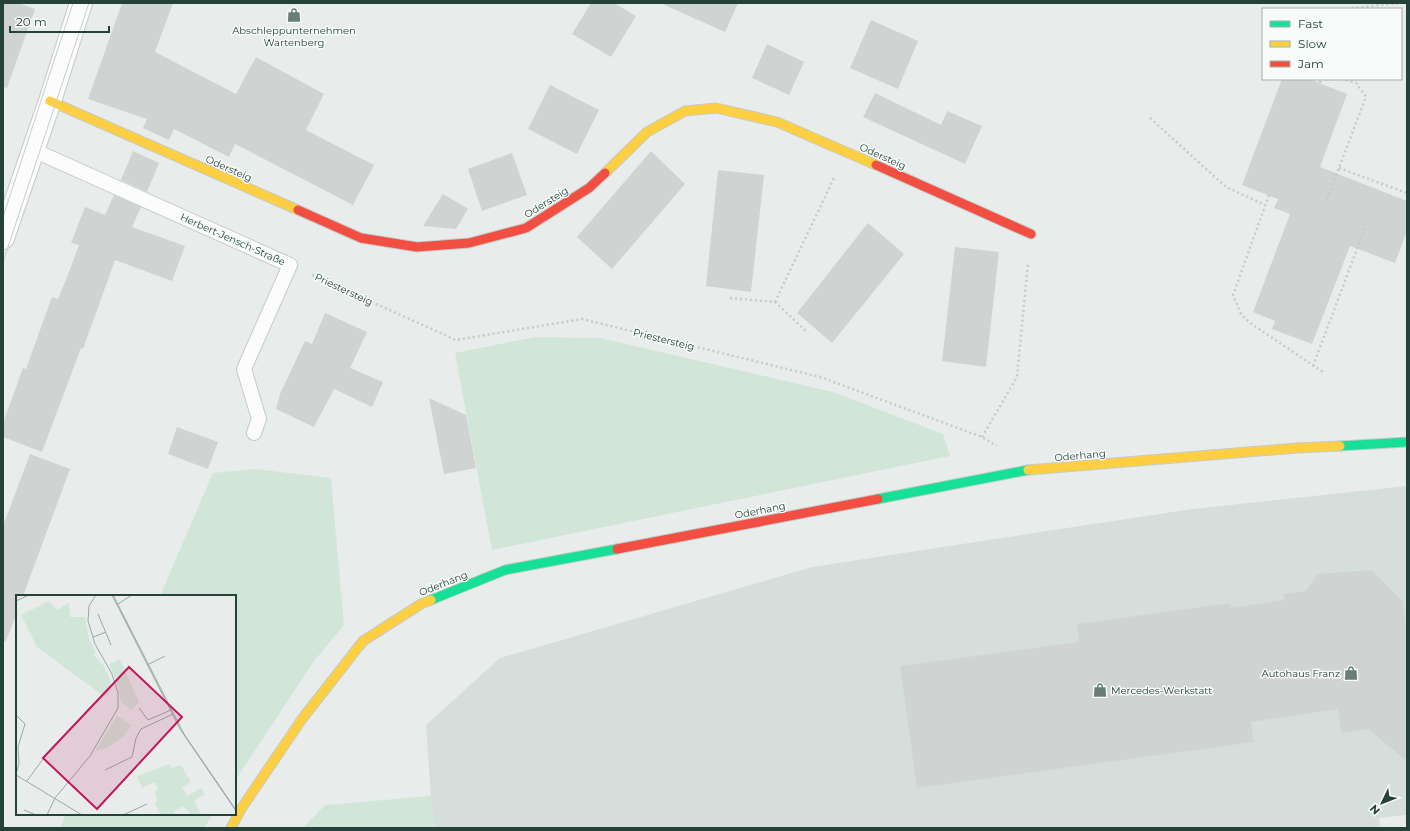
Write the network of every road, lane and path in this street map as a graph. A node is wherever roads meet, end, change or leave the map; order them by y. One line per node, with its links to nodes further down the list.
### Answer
1 (81, 3): 7 (street)
2 (1401, 3): 3 (path)
3 (1353, 8)
4 (1321, 80): 6 (path)
5 (1346, 80): 11 (path)
6 (1320, 83)
7 (50, 101): 9 (street); 10 (street, Odersteig)
8 (1150, 118): 15 (path)
9 (33, 150): 18 (street); 19 (lane, Herbert-Jensch-Straße)
10 (847, 152): 17 (street, Odersteig); 21 (path)
11 (1339, 168): 12 (path); 14 (path)
12 (1407, 193)
13 (1269, 195): 15 (path)
14 (1327, 199)
15 (1266, 205): 23 (path)
16 (1366, 225): 23 (path)
17 (1031, 234): 26 (path)
18 (3, 238)
19 (290, 265): 25 (lane, Herbert-Jensch-Straße); 26 (path, Priestersteig)
20 (730, 298): 21 (path)
21 (775, 302): 22 (path)
22 (806, 331)
23 (1313, 366): 24 (path)
24 (1323, 372)
25 (254, 433)
26 (982, 437): 28 (path, Priestersteig)
27 (1407, 442): 28 (street, Oderhang)
28 (1034, 469): 29 (street, Oderhang)
29 (231, 828)

